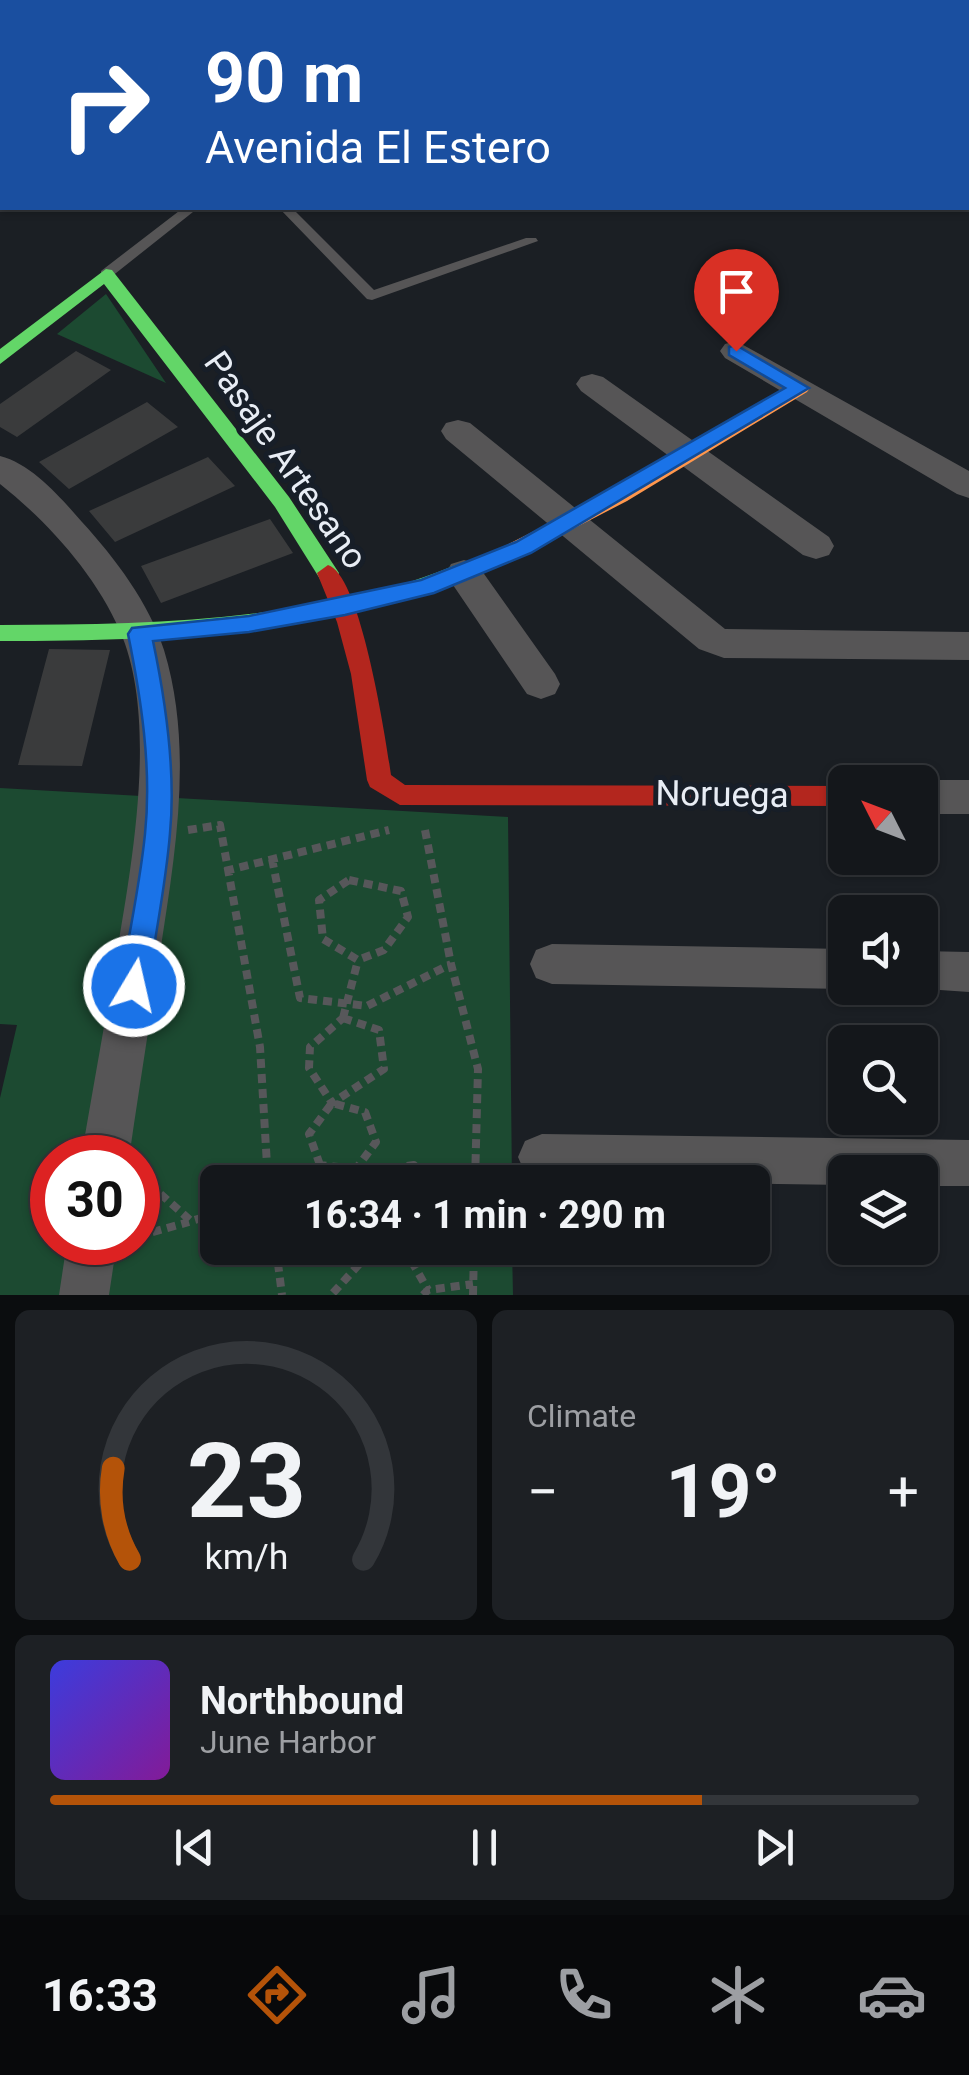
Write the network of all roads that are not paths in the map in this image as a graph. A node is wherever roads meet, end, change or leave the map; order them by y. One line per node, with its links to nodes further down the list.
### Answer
1 (188, 210): 4 (lane)
2 (287, 210): 3 (lane)
3 (531, 241)
4 (106, 274): 6 (street); 16 (street, Pasaje Artesano)
5 (736, 351): 8 (street)
6 (0, 358)
7 (592, 384): 10 (street)
8 (800, 388): 10 (street); 12 (street)
9 (458, 432): 13 (street)
10 (689, 454): 13 (street); 14 (street)
11 (0, 467): 18 (street)
12 (969, 486)
13 (570, 524): 15 (street); 19 (street)
14 (816, 546)
15 (464, 573): 16 (street); 20 (street)
16 (345, 607): 18 (street); 21 (street, Pasaje Artesano)
17 (0, 633): 18 (street)
18 (140, 634): 29 (street)
19 (969, 646)
20 (541, 684)
21 (600, 792): 22 (street, Noruega)
22 (828, 796)
23 (938, 797): 24 (street)
24 (969, 798)
25 (552, 964): 26 (street)
26 (828, 969)
27 (938, 971): 28 (street)
28 (969, 972)
29 (108, 1135)
30 (542, 1157): 31 (street)
31 (969, 1163)
32 (89, 1265): 33 (street)
33 (84, 1295)

